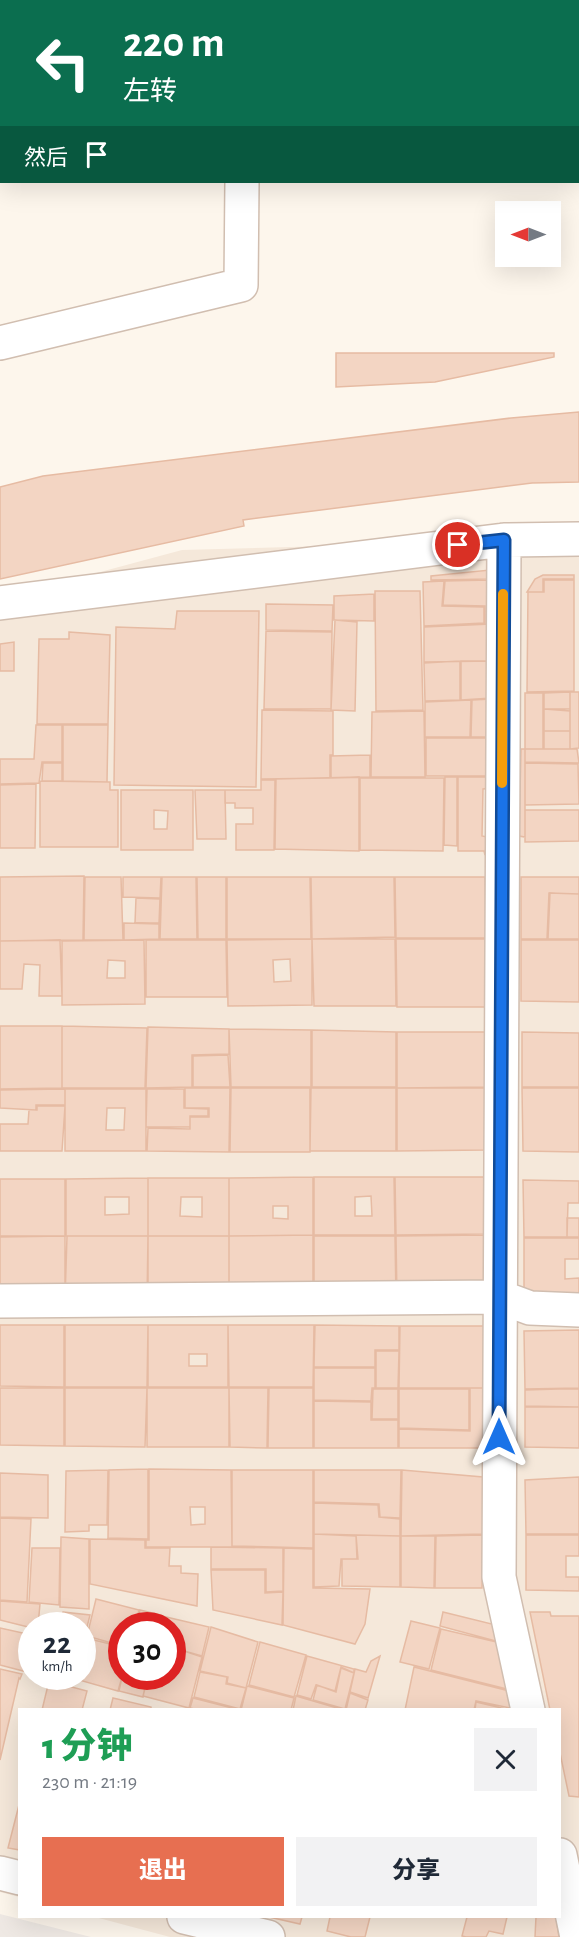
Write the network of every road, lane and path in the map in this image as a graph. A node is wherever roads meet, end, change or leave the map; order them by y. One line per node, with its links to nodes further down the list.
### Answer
1 (242, 183): 2 (street)
2 (0, 343)
3 (579, 539): 4 (street)
4 (504, 540): 5 (street); 6 (street)
5 (0, 603)
6 (500, 1297): 7 (street); 8 (street); 9 (street)
7 (0, 1301)
8 (579, 1310)
9 (528, 1708)
10 (561, 1861): 15 (street)
11 (0, 1873): 12 (street)
12 (18, 1878)
13 (188, 1918): 14 (street)
14 (268, 1937)
15 (577, 1937)

